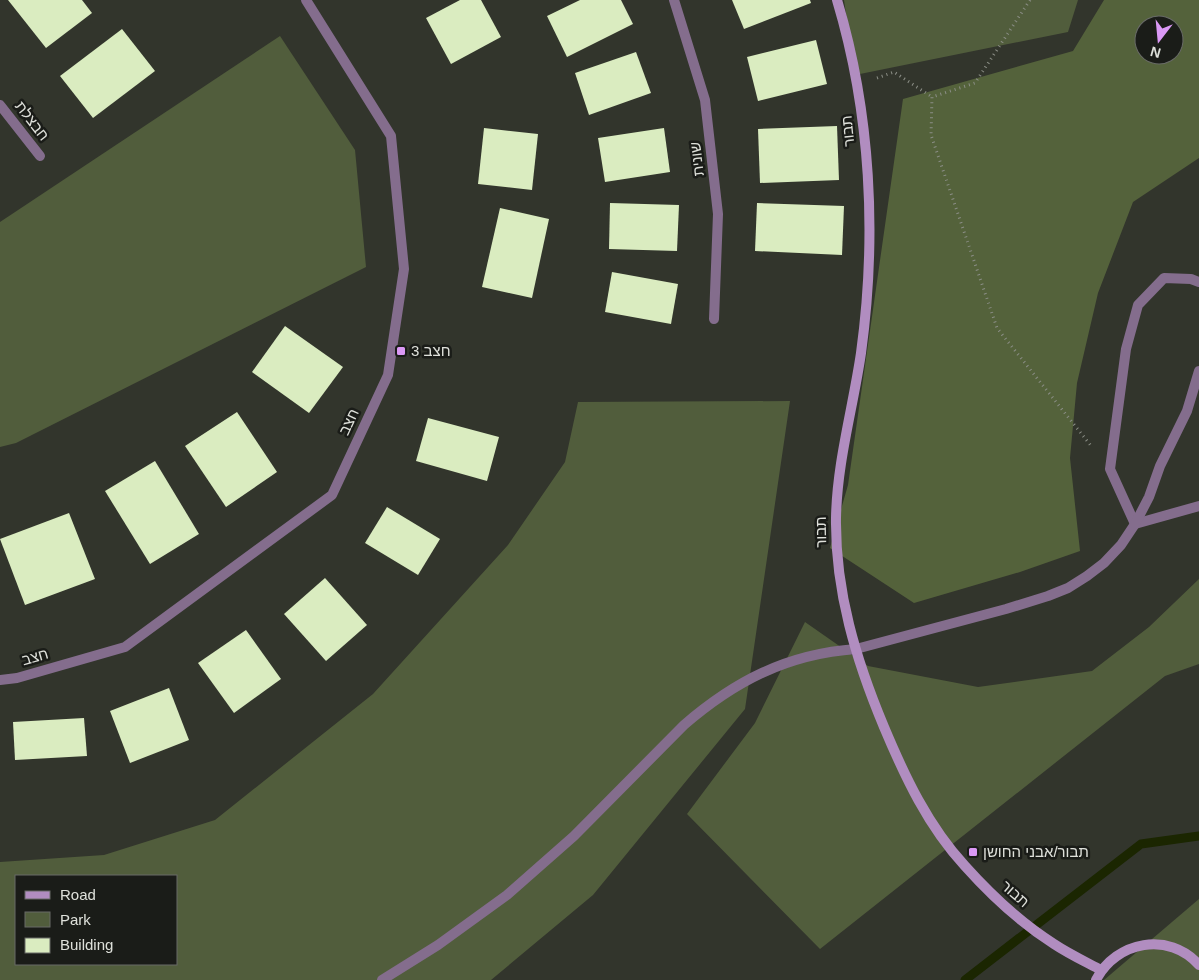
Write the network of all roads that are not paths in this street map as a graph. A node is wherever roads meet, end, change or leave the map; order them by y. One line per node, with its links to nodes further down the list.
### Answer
1 (306, 0): 12 (street, חצב)
2 (674, 0): 7 (street, שונית)
3 (837, 0): 11 (street, תבור)
4 (0, 105): 5 (street, חבצלת)
5 (40, 156)
6 (1199, 282): 10 (street)
7 (714, 319)
8 (1199, 371): 10 (street)
9 (1199, 506): 10 (street)
10 (1136, 524): 11 (street)
11 (856, 649): 14 (street, תבור); 15 (street)
12 (0, 680)
13 (1199, 965): 14 (street)
14 (1099, 975)
15 (382, 980)

